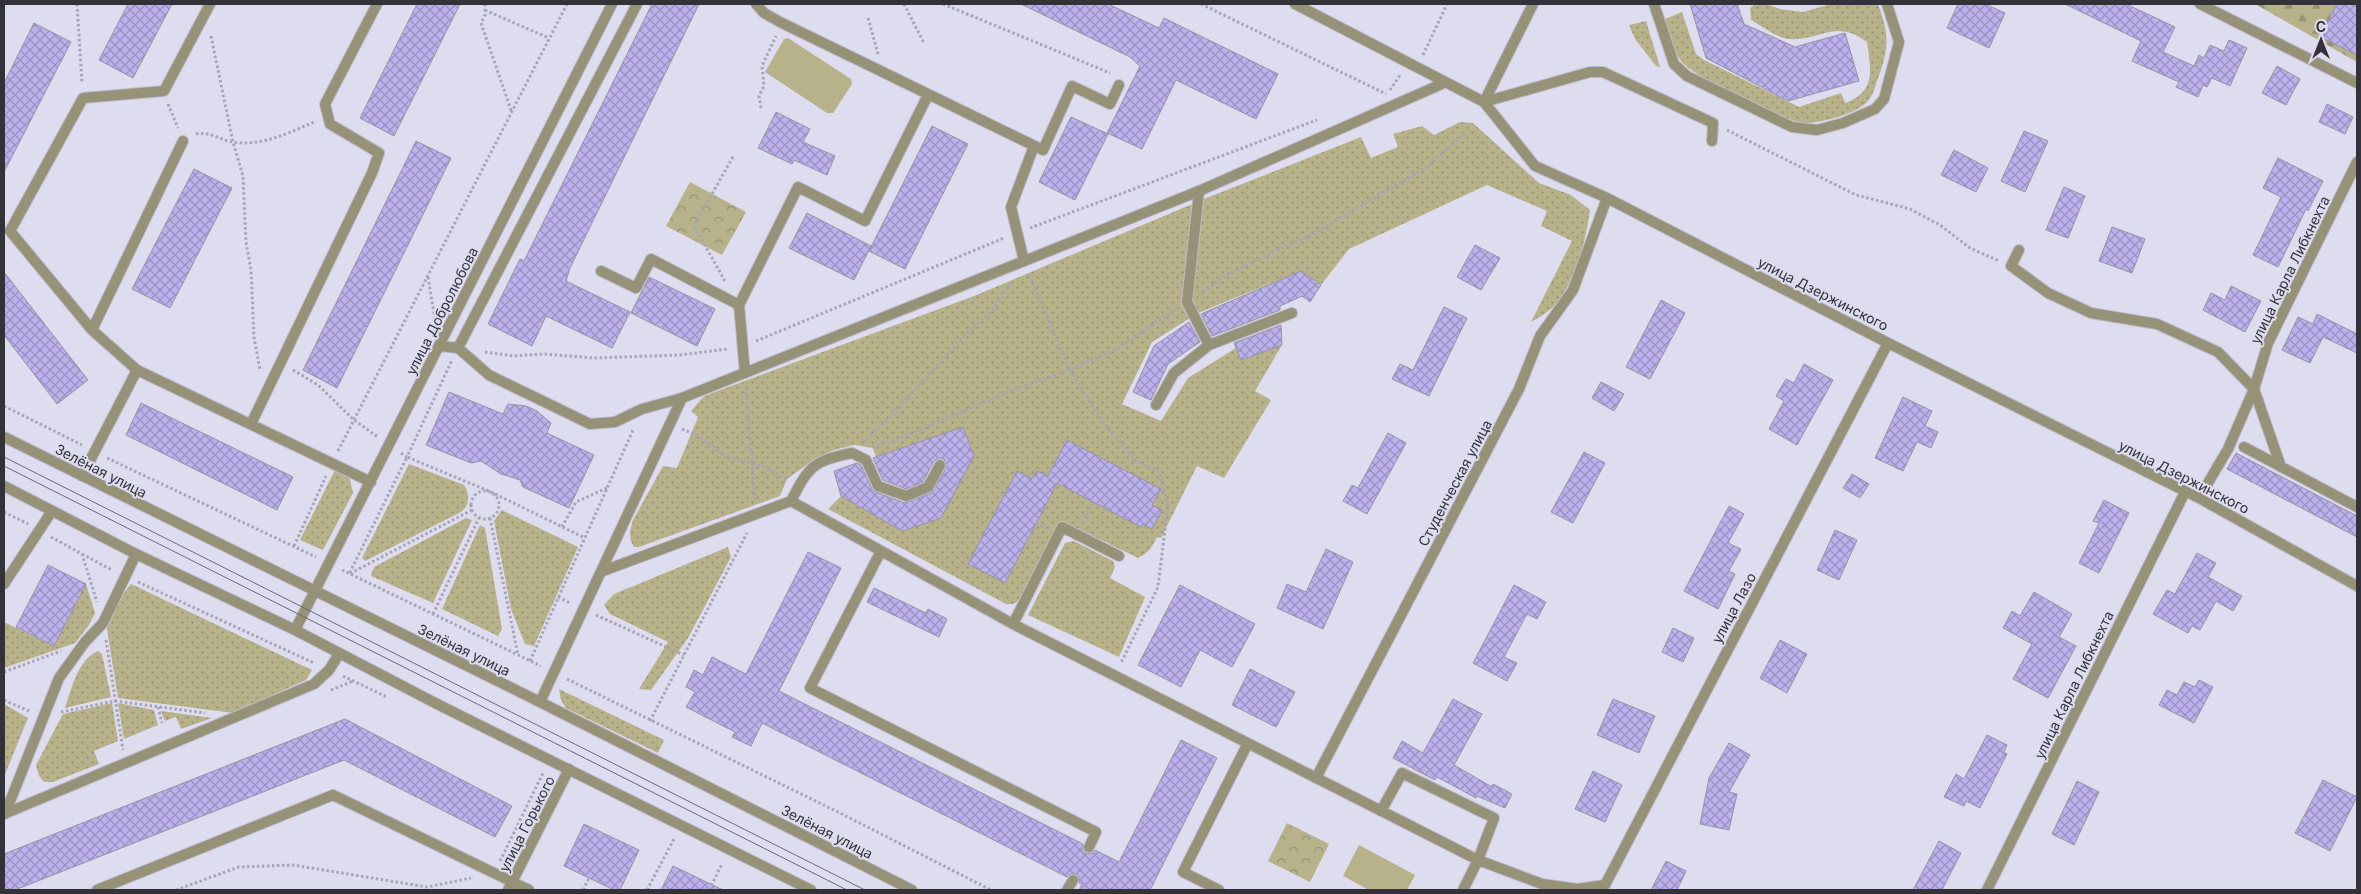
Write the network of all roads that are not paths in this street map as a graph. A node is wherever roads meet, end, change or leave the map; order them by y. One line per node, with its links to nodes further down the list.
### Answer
1 (377, 4): 37 (street)
2 (612, 4): 30 (street, улица Добролюбова)
3 (637, 4): 31 (street)
4 (756, 4): 14 (street)
5 (1295, 4): 11 (street, улица Дзержинского)
6 (1533, 4): 15 (street)
7 (1654, 4): 8 (street)
8 (1887, 4)
9 (2200, 4): 12 (street)
10 (209, 5): 27 (street)
11 (1444, 83): 15 (street, улица Дзержинского); 20 (street)
12 (2357, 83)
13 (1119, 85): 18 (street)
14 (928, 95): 18 (street); 25 (street)
15 (1484, 102): 17 (street); 21 (street, улица Дзержинского)
16 (183, 142): 27 (street)
17 (1712, 142)
18 (1034, 146): 23 (street)
19 (2357, 162): 34 (street, улица Карла Либкнехта)
20 (1200, 191): 23 (street); 29 (street)
21 (1607, 198): 28 (street, улица Дзержинского); 63 (street, Студенческая улица)
22 (2019, 250): 34 (street)
23 (1024, 261): 33 (street)
24 (601, 271): 25 (street)
25 (739, 305): 33 (street)
26 (1292, 313): 29 (street)
27 (92, 330): 32 (street)
28 (1888, 343): 45 (street, улица Дзержинского); 67 (street, улица Лазо)
29 (1209, 344): 36 (street)
30 (440, 346): 31 (street); 43 (street, улица Добролюбова)
31 (458, 348): 35 (street)
32 (137, 370): 37 (street); 42 (street)
33 (744, 374): 35 (street)
34 (2254, 389): 41 (street); 46 (street, улица Карла Либкнехта)
35 (682, 398): 53 (street)
36 (1156, 405)
37 (252, 424): 43 (street)
38 (4, 437): 42 (street, Зелёная улица)
39 (2244, 447): 41 (street)
40 (940, 465): 47 (street)
41 (2281, 467): 48 (street)
42 (82, 476): 56 (street, Зелёная улица)
43 (371, 482): 56 (street, улица Добролюбова)
44 (4, 486): 49 (street)
45 (2185, 492): 46 (street, улица Дзержинского); 77 (street, улица Карла Либкнехта)
46 (2199, 498): 55 (street, улица Дзержинского)
47 (791, 501): 50 (street); 53 (street)
48 (2357, 507)
49 (52, 511): 51 (street); 54 (street)
50 (882, 551): 57 (street); 66 (street)
51 (136, 554): 58 (street); 65 (street)
52 (1119, 556): 57 (street)
53 (604, 570): 60 (street)
54 (4, 584)
55 (2357, 586)
56 (314, 592): 58 (street, улица Добролюбова); 60 (street, Зелёная улица)
57 (1013, 624): 61 (street)
58 (295, 630): 59 (street)
59 (339, 654): 62 (street); 65 (street)
60 (540, 702): 73 (street, Зелёная улица)
61 (1248, 743): 63 (street); 75 (street)
62 (569, 769): 69 (street, улица Горького); 72 (street)
63 (1316, 778): 64 (street)
64 (1381, 810): 67 (street); 67 (street)
65 (4, 814)
66 (1088, 847)
67 (1478, 860): 76 (street)
68 (1072, 880): 74 (street)
69 (510, 886): 70 (street); 71 (street)
70 (97, 890)
71 (529, 890)
72 (810, 890)
73 (912, 890)
74 (1067, 890)
75 (1220, 890)
76 (1463, 890)
77 (1987, 890)

